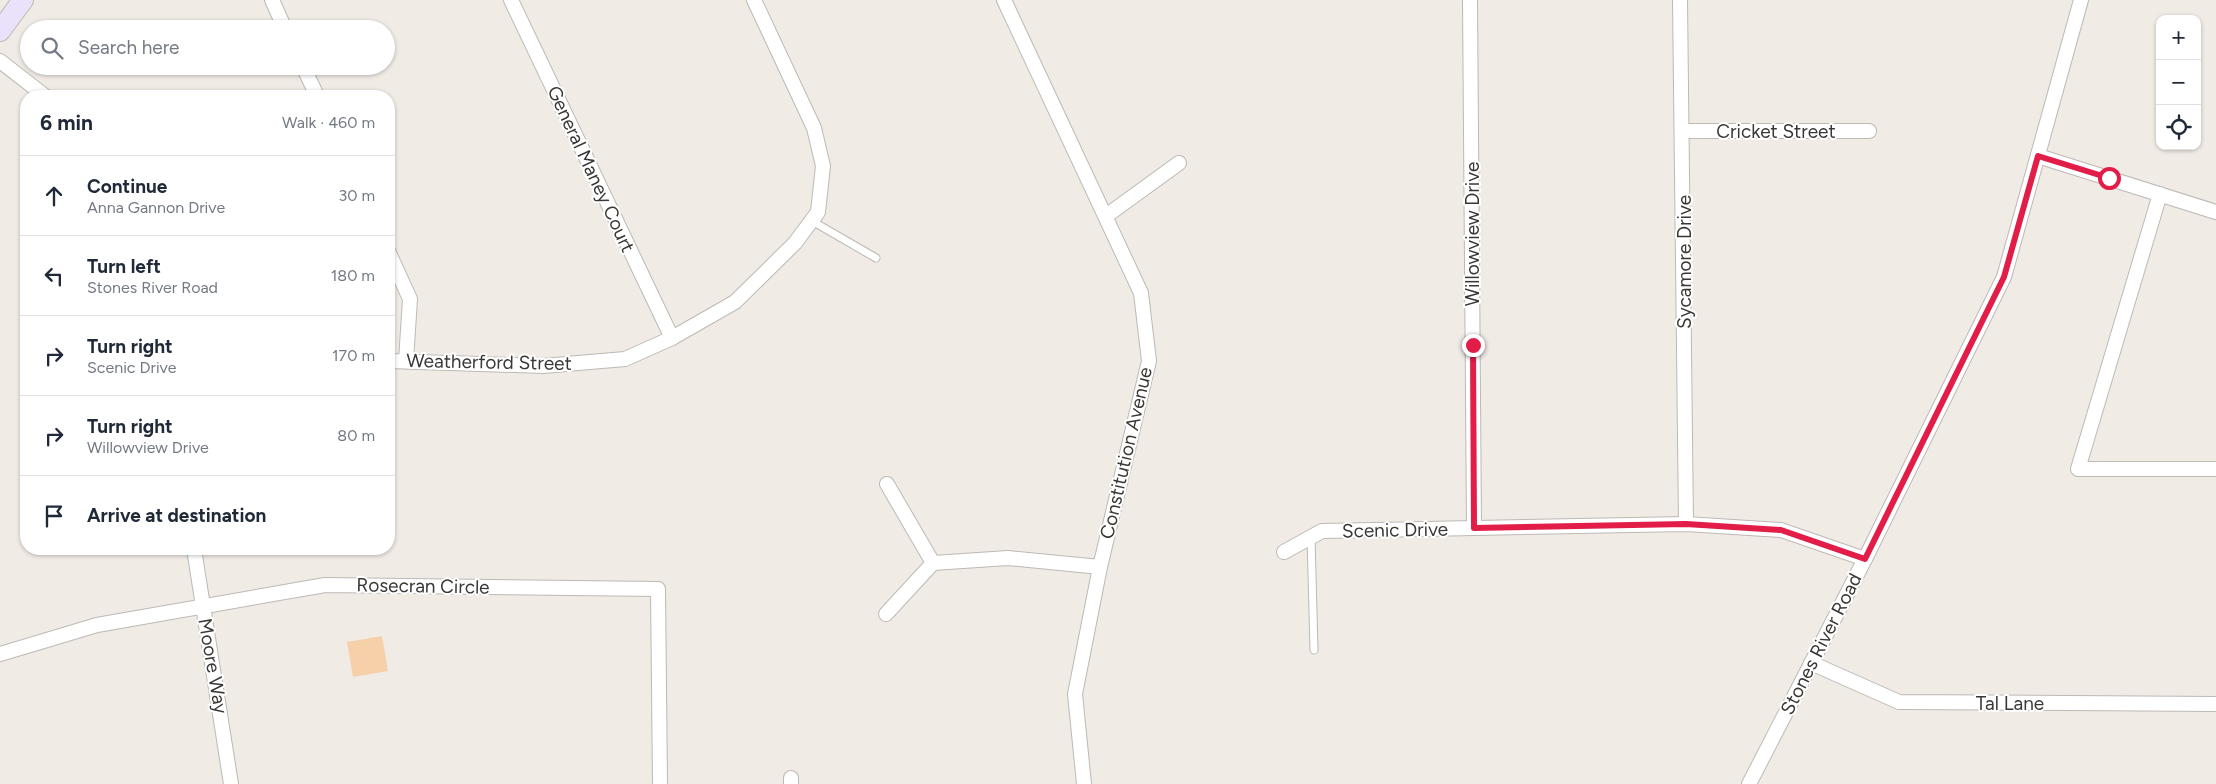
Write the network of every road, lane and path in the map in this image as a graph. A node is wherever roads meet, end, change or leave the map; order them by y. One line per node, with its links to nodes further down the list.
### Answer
1 (23, 0): 10 (main road)
2 (272, 0): 9 (street)
3 (511, 0): 25 (street, General Maney Court)
4 (754, 0): 22 (street, Weatherford Street)
5 (1004, 0): 21 (street, Constitution Avenue)
6 (1470, 0): 31 (street, Willowview Drive)
7 (1680, 0): 15 (street, Sycamore Drive)
8 (2081, 0): 17 (street, Stones River Road)
9 (282, 20)
10 (0, 31)
11 (0, 61): 13 (street)
12 (307, 75): 14 (street)
13 (38, 90)
14 (313, 90)
15 (1682, 131): 16 (street, Cricket Street); 30 (street, Sycamore Drive)
16 (1870, 131)
17 (2038, 156): 19 (street); 35 (street, Stones River Road)
18 (1180, 163): 21 (street)
19 (2160, 194): 20 (street); 28 (street)
20 (2216, 212)
21 (1106, 216): 37 (street, Constitution Avenue)
22 (812, 221): 23 (lane); 25 (street, Weatherford Street)
23 (876, 258)
24 (395, 267): 26 (street)
25 (672, 338): 26 (street, Weatherford Street)
26 (406, 360): 27 (street, Weatherford Street)
27 (395, 361)
28 (2216, 469)
29 (887, 484): 36 (street)
30 (1686, 524): 31 (street, Scenic Drive); 35 (street, Scenic Drive)
31 (1474, 528): 32 (street, Scenic Drive)
32 (1311, 537): 33 (street, Scenic Drive); 41 (lane)
33 (1284, 552)
34 (195, 555): 38 (street, Moore Way)
35 (1865, 559): 42 (street, Stones River Road)
36 (933, 563): 37 (street); 39 (street)
37 (1100, 567): 46 (street, Constitution Avenue)
38 (203, 607): 40 (street, Rosecran Circle); 44 (street, Moore Way); 45 (street, Rosecran Circle)
39 (886, 614)
40 (1, 650)
41 (1314, 650)
42 (1811, 663): 43 (street, Tal Lane); 47 (street, Stones River Road)
43 (2216, 704)
44 (231, 784)
45 (660, 784)
46 (1084, 784)
47 (1749, 784)

